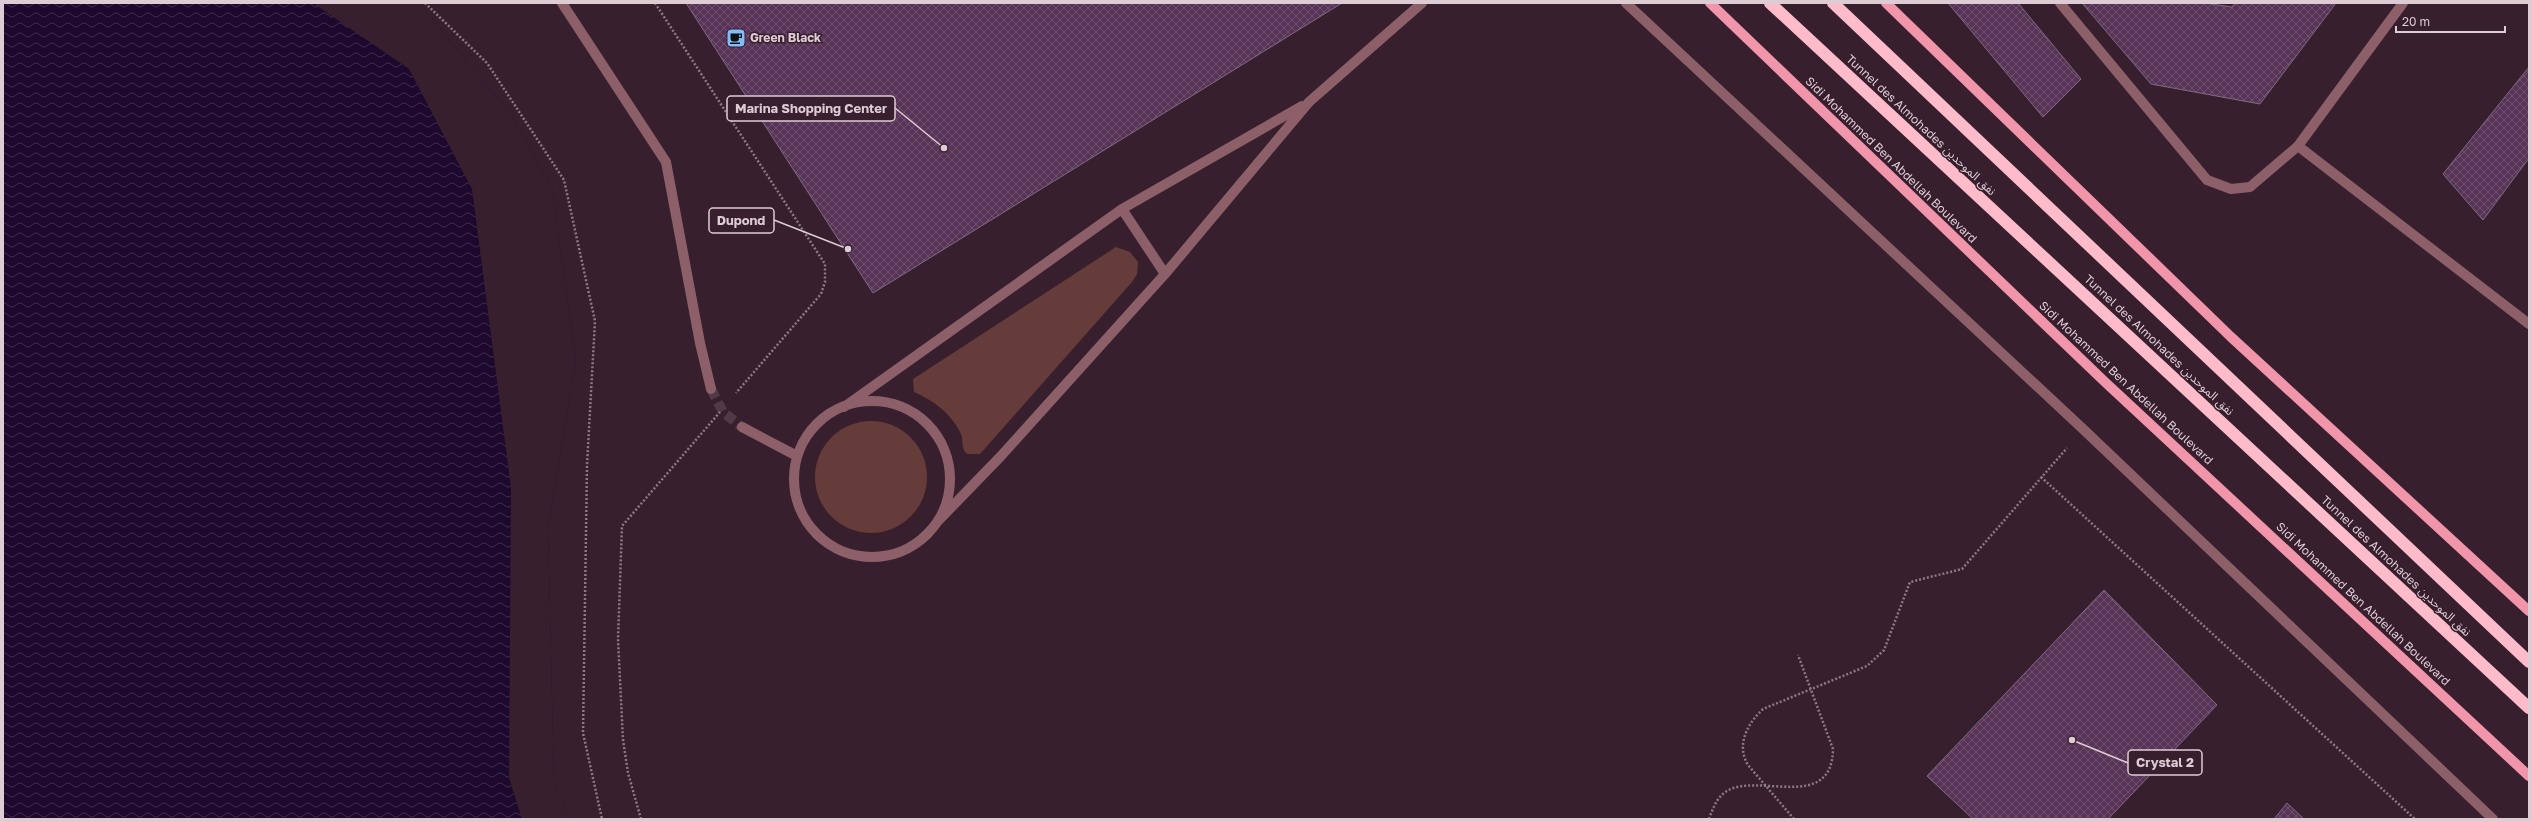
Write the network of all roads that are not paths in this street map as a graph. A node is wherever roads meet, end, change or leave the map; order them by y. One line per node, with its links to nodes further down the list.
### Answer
1 (562, 3): 15 (street)
2 (1422, 3): 10 (street)
3 (1626, 3): 24 (street)
4 (1710, 3): 23 (main road, Sidi Mohammed Ben Abdellah Boulevard)
5 (1770, 3): 22 (highway, Tunnel des Almohades نفق الموحدين)
6 (1833, 3): 21 (highway, Tunnel des Almohades نفق الموحدين)
7 (1886, 3): 20 (main road)
8 (2060, 3): 11 (street)
9 (2403, 3): 11 (street)
10 (1309, 102): 12 (street); 13 (street)
11 (2298, 146): 14 (street)
12 (1122, 209): 13 (street); 16 (street)
13 (1165, 274): 19 (street)
14 (2529, 324)
15 (711, 388)
16 (844, 406): 18 (street); 19 (street)
17 (742, 427): 18 (street)
18 (797, 456): 19 (street)
19 (938, 521)
20 (2529, 610)
21 (2529, 662)
22 (2529, 708)
23 (2529, 776)
24 (2493, 819)

